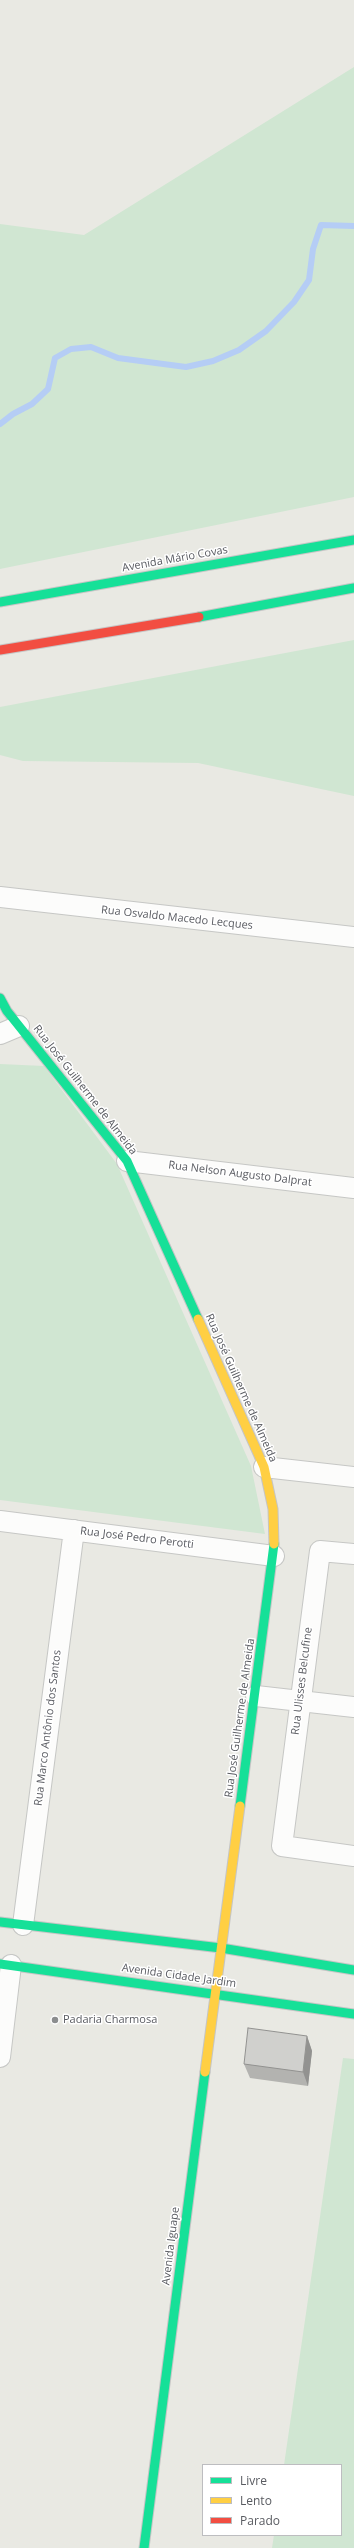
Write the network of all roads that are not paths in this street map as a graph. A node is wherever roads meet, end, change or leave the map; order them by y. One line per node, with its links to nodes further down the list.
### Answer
1 (354, 540): 3 (main road, Avenida Mário Covas)
2 (354, 588): 4 (main road)
3 (0, 602)
4 (139, 629): 5 (main road); 6 (main road)
5 (0, 650)
6 (46, 652)
7 (3, 899): 8 (street, Rua Osvaldo Macedo Lecques)
8 (354, 937)
9 (0, 998): 10 (main road, Rua José Guilherme de Almeida)
10 (9, 1015): 11 (street); 12 (main road, Rua José Guilherme de Almeida)
11 (0, 1034)
12 (127, 1161): 13 (street, Rua Nelson Augusto Dalprat); 14 (main road, Rua José Guilherme de Almeida)
13 (354, 1188)
14 (264, 1467): 15 (street); 19 (main road, Rua José Guilherme de Almeida)
15 (354, 1477)
16 (0, 1521): 17 (street, Rua José Pedro Perotti)
17 (74, 1530): 19 (street, Rua José Pedro Perotti); 25 (street, Rua Marco Antônio dos Santos)
18 (354, 1554): 21 (street, Rua Ulisses Belcufine)
19 (274, 1556): 20 (main road, Rua José Guilherme de Almeida)
20 (256, 1696): 21 (street); 26 (main road, Rua José Guilherme de Almeida)
21 (300, 1701): 22 (street); 23 (street, Rua Ulisses Belcufine)
22 (354, 1707)
23 (354, 1856)
24 (0, 1922): 25 (main road)
25 (23, 1925): 26 (main road)
26 (221, 1948): 28 (main road); 29 (main road, Avenida Iguape)
27 (6, 1965): 29 (main road, Avenida Cidade Jardim); 31 (street)
28 (354, 1970)
29 (216, 1993): 30 (main road, Avenida Cidade Jardim); 32 (main road, Avenida Iguape)
30 (354, 2014)
31 (0, 2057)
32 (144, 2548)

